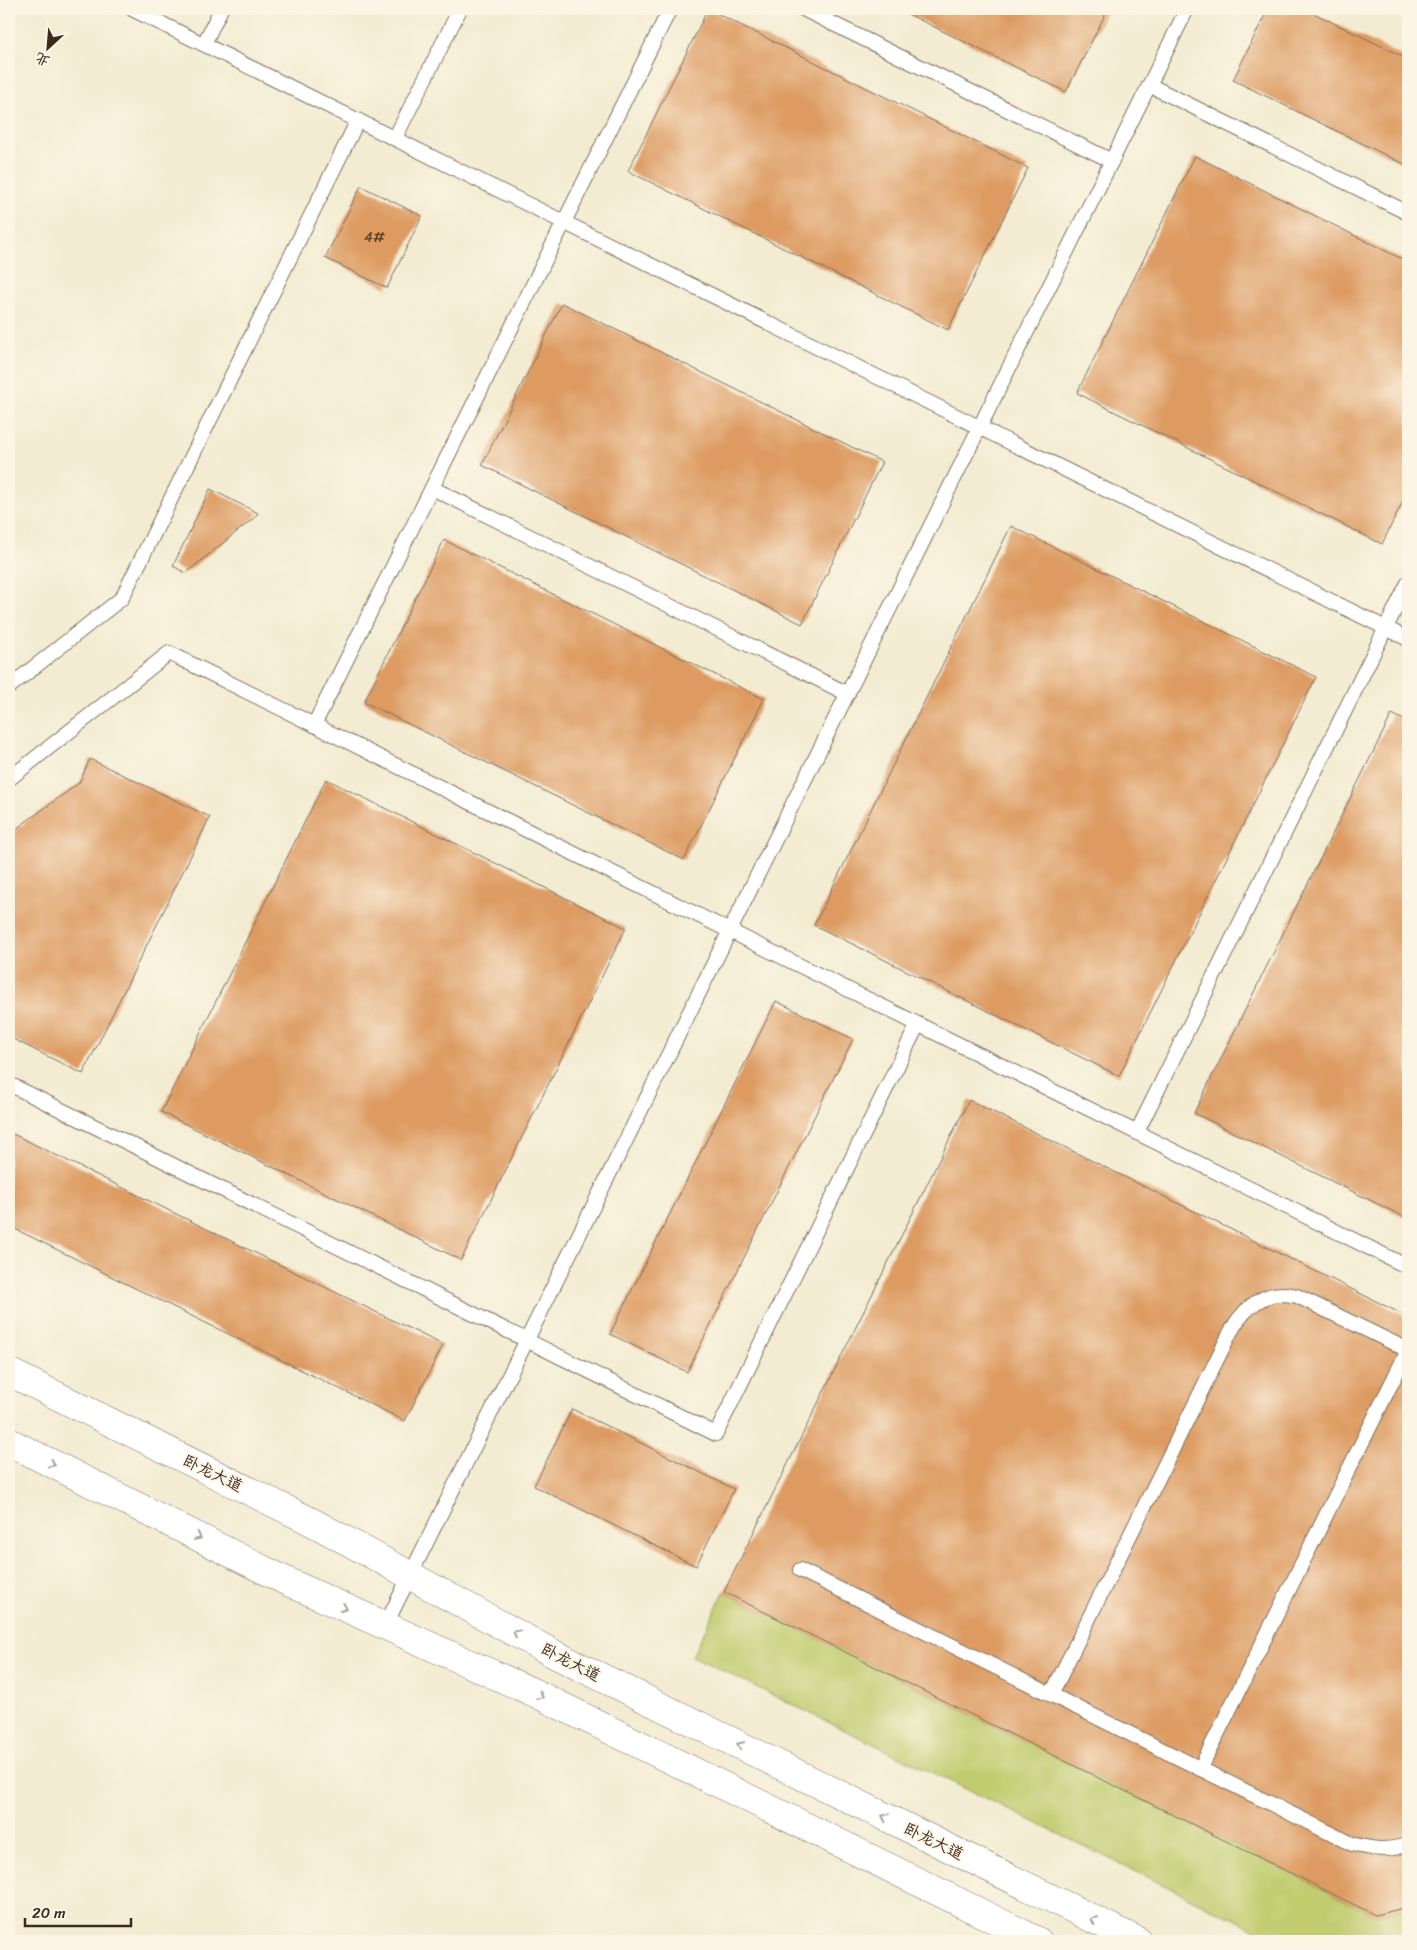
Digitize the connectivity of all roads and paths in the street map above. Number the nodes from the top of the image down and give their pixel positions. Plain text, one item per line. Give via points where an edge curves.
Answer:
1 (132, 9) edge
2 (221, 9) edge
3 (460, 9) edge
4 (670, 9) edge
5 (802, 9) edge
6 (1187, 9) edge
7 (204, 44) junction
8 (1150, 85) junction
9 (358, 120) junction
10 (395, 138) junction
11 (1112, 162) junction
12 (1408, 213) edge
13 (980, 427) junction
14 (432, 488) junction
15 (1408, 583) edge
16 (1386, 628) junction
17 (1408, 639) edge
18 (9, 687) edge
19 (848, 694) junction
20 (314, 725) junction
21 (9, 779) edge
22 (730, 931) junction
23 (918, 1024) junction
24 (9, 1084) edge
25 (1137, 1132) junction
26 (1408, 1267) edge
27 (527, 1340) junction
28 (1408, 1350) edge
29 (9, 1372) edge
30 (9, 1442) edge
31 (800, 1570) dead end
32 (410, 1575) junction
33 (385, 1626) junction
34 (1051, 1694) junction
35 (1200, 1768) junction
36 (1408, 1844) edge
37 (1038, 1941) edge
38 (1138, 1941) edge

1 - 7 lane
2 - 7 lane
3 - 10 lane
4 - 14 lane
5 - 11 lane
6 - 8 lane
7 - 9 lane
8 - 11 lane
8 - 12 lane
9 - 10 lane
9 - 18 lane via 122,598
10 - 13 lane
11 - 13 lane
13 - 16 lane
13 - 19 lane
14 - 19 lane
14 - 20 lane
15 - 16 lane
16 - 17 lane
16 - 25 lane
19 - 22 lane
20 - 21 lane via 169,653
20 - 22 lane
22 - 23 lane
22 - 27 lane
23 - 25 lane
23 - 27 lane via 716,1434
24 - 27 lane
25 - 26 lane
27 - 32 lane
28 - 34 lane via 1298,1296 1266,1297 1250,1307 1230,1333
28 - 35 lane
29 - 32 main road, 卧龙大道 via 314,1523
30 -> 33 main road via 286,1581
31 - 34 lane
32 - 33 lane
38 -> 32 main road, 卧龙大道 via 556,1655
33 -> 37 main road via 537,1694
34 - 35 lane
35 - 36 lane via 1352,1844 1376,1850

